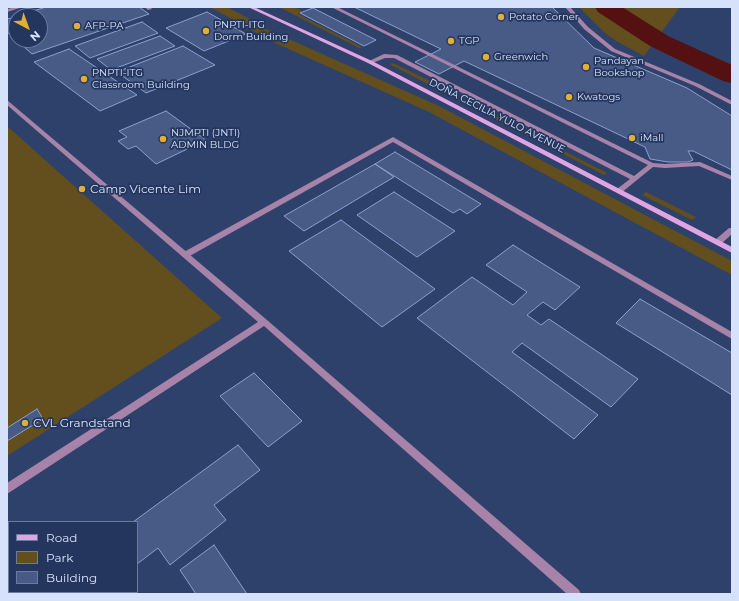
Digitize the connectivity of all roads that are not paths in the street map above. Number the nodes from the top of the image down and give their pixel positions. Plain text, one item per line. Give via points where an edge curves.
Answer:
1 (21, 7) edge
2 (250, 7) edge
3 (333, 7) edge
4 (567, 7) edge
5 (7, 11) edge
6 (370, 62) junction
7 (7, 102) edge
8 (732, 103) edge
9 (652, 165) junction
10 (635, 178) junction
11 (732, 178) edge
12 (619, 191) junction
13 (732, 230) edge
14 (718, 242) junction
15 (732, 250) edge
16 (185, 255) junction
17 (264, 322) junction
18 (732, 336) edge
19 (7, 489) edge
20 (575, 594) edge

1 - 5 street
2 - 6 main road, DOÑA CECILIA YULO AVENUE
3 - 9 street
4 - 8 street via 586,28 614,50 697,85
6 - 10 street via 384,56 395,56
6 - 12 main road, DOÑA CECILIA YULO AVENUE
7 - 16 street
9 - 10 street
9 - 11 street via 700,164
10 - 12 street
12 - 14 main road, DOÑA CECILIA YULO AVENUE
13 - 14 street
14 - 15 main road, DOÑA CECILIA YULO AVENUE
16 - 17 street
16 - 18 street via 393,139
17 - 19 street
17 - 20 street

